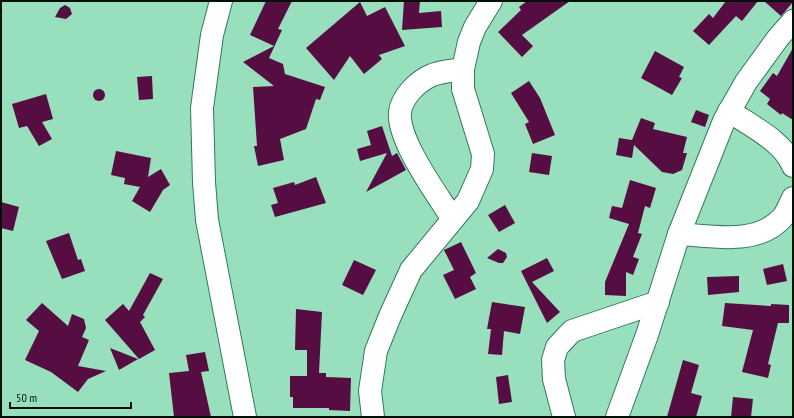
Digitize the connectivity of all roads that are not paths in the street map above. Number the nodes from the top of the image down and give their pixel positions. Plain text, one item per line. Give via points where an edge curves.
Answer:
1 (221, 1) edge
2 (491, 1) edge
3 (793, 21) edge
4 (463, 69) junction
5 (729, 111) junction
6 (793, 166) edge
7 (793, 198) edge
8 (452, 218) junction
9 (679, 234) junction
10 (658, 302) junction
11 (244, 417) edge
12 (372, 417) edge
13 (564, 417) edge
14 (617, 417) edge

1 - 11 street via 212,35 202,108 204,182 210,234
2 - 4 street via 475,27
3 - 5 street via 746,82
4 - 8 street via 463,88 483,154 482,169 468,201
4 - 8 street via 431,75 414,86 400,112 403,131 413,155
5 - 6 street via 769,138 789,156
5 - 9 street
7 - 9 street via 783,217 766,230 747,237
8 - 12 street via 411,270 390,316 376,351 370,391
9 - 10 street
10 - 13 street via 572,331 557,347 553,360 554,380
10 - 14 street

